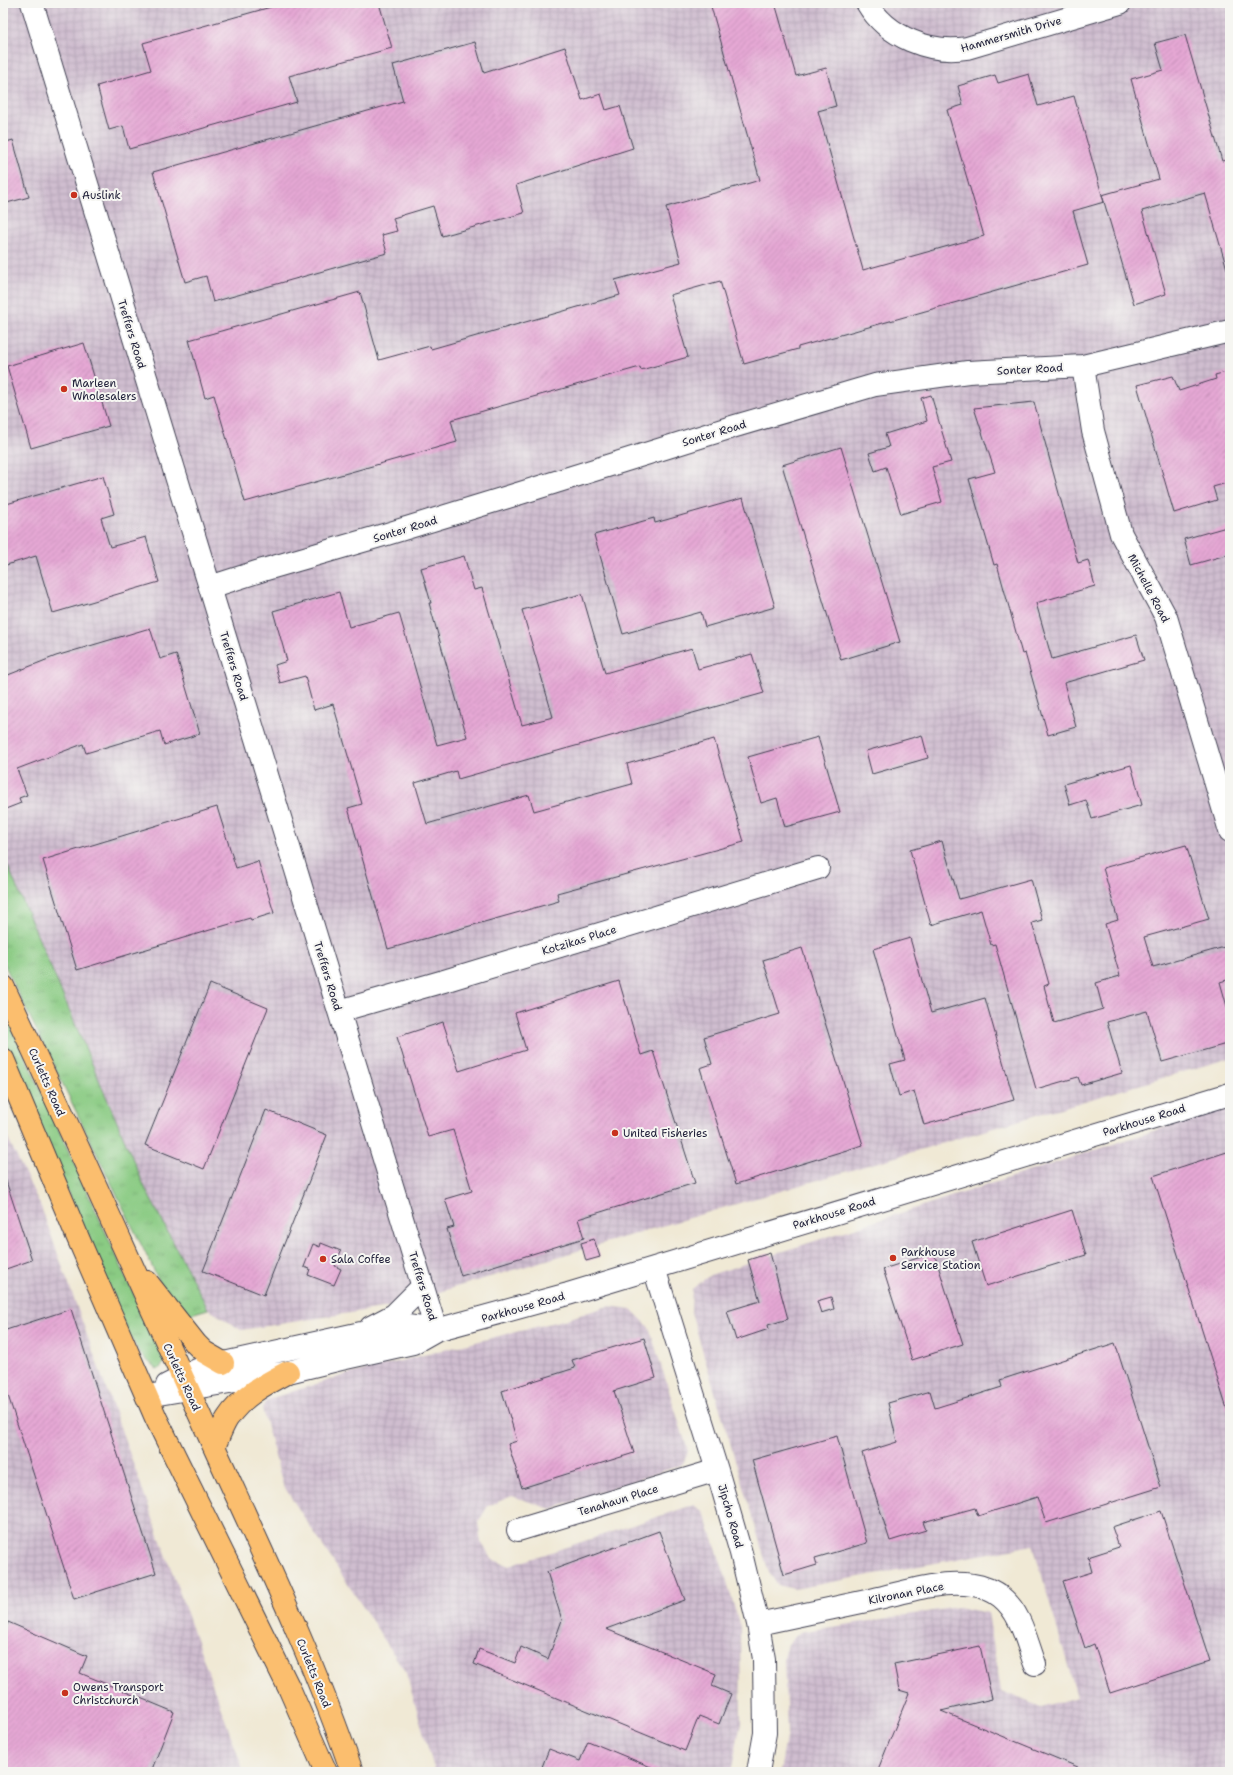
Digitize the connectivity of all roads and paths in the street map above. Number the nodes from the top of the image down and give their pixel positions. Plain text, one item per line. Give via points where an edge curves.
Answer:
1 (32, 3) edge
2 (868, 3) edge
3 (1120, 3) edge
4 (1230, 331) edge
5 (1083, 366) junction
6 (210, 587) junction
7 (1230, 831) edge
8 (818, 868) dead end
9 (3, 986) edge
10 (339, 1011) junction
11 (3, 1059) edge
12 (1230, 1094) edge
13 (126, 1256) junction
14 (654, 1268) junction
15 (423, 1286) junction
16 (436, 1330) junction
17 (361, 1333) junction
18 (223, 1363) junction
19 (288, 1372) junction
20 (185, 1383) junction
21 (146, 1396) junction
22 (214, 1447) junction
23 (718, 1470) junction
24 (518, 1530) dead end
25 (758, 1624) junction
26 (1035, 1664) dead end
27 (326, 1772) edge
28 (352, 1772) edge
29 (758, 1772) edge

1 - 6 street, Treffers Road
2 - 3 street, Hammersmith Drive via 880,20 901,35 940,50 954,50
4 - 5 street, Sonter Road
5 - 6 street, Sonter Road via 968,372 875,385
5 - 7 street, Michelle Road via 1093,431 1121,534 1166,617
6 - 10 street, Treffers Road
8 - 10 street, Kotzikas Place
9 - 13 highway, Curletts Road
10 - 15 street, Treffers Road
11 - 21 highway
12 - 14 street, Parkhouse Road
13 - 18 highway via 196,1344
13 - 20 highway, Curletts Road
14 - 16 street, Parkhouse Road via 539,1303
14 - 23 street, Jipcho Road
15 - 16 street, Treffers Road
15 - 17 street via 394,1315
16 - 17 street, Parkhouse Road via 407,1326
16 - 19 street, Parkhouse Road via 413,1344
17 - 18 street, Parkhouse Road
18 - 20 street, Parkhouse Road via 197,1370
19 - 20 street, Parkhouse Road
19 - 22 highway via 261,1386 240,1402 227,1419
20 - 21 street, Parkhouse Road
20 - 22 highway, Curletts Road
21 - 27 highway via 290,1690
22 - 28 highway, Curletts Road via 261,1546 298,1633 342,1740
23 - 24 street, Tenahaun Place
23 - 25 street, Jipcho Road
25 - 26 street, Kilronan Place via 926,1587 974,1585 1000,1596 1011,1607
25 - 29 street, Jipcho Road via 764,1660 765,1733

